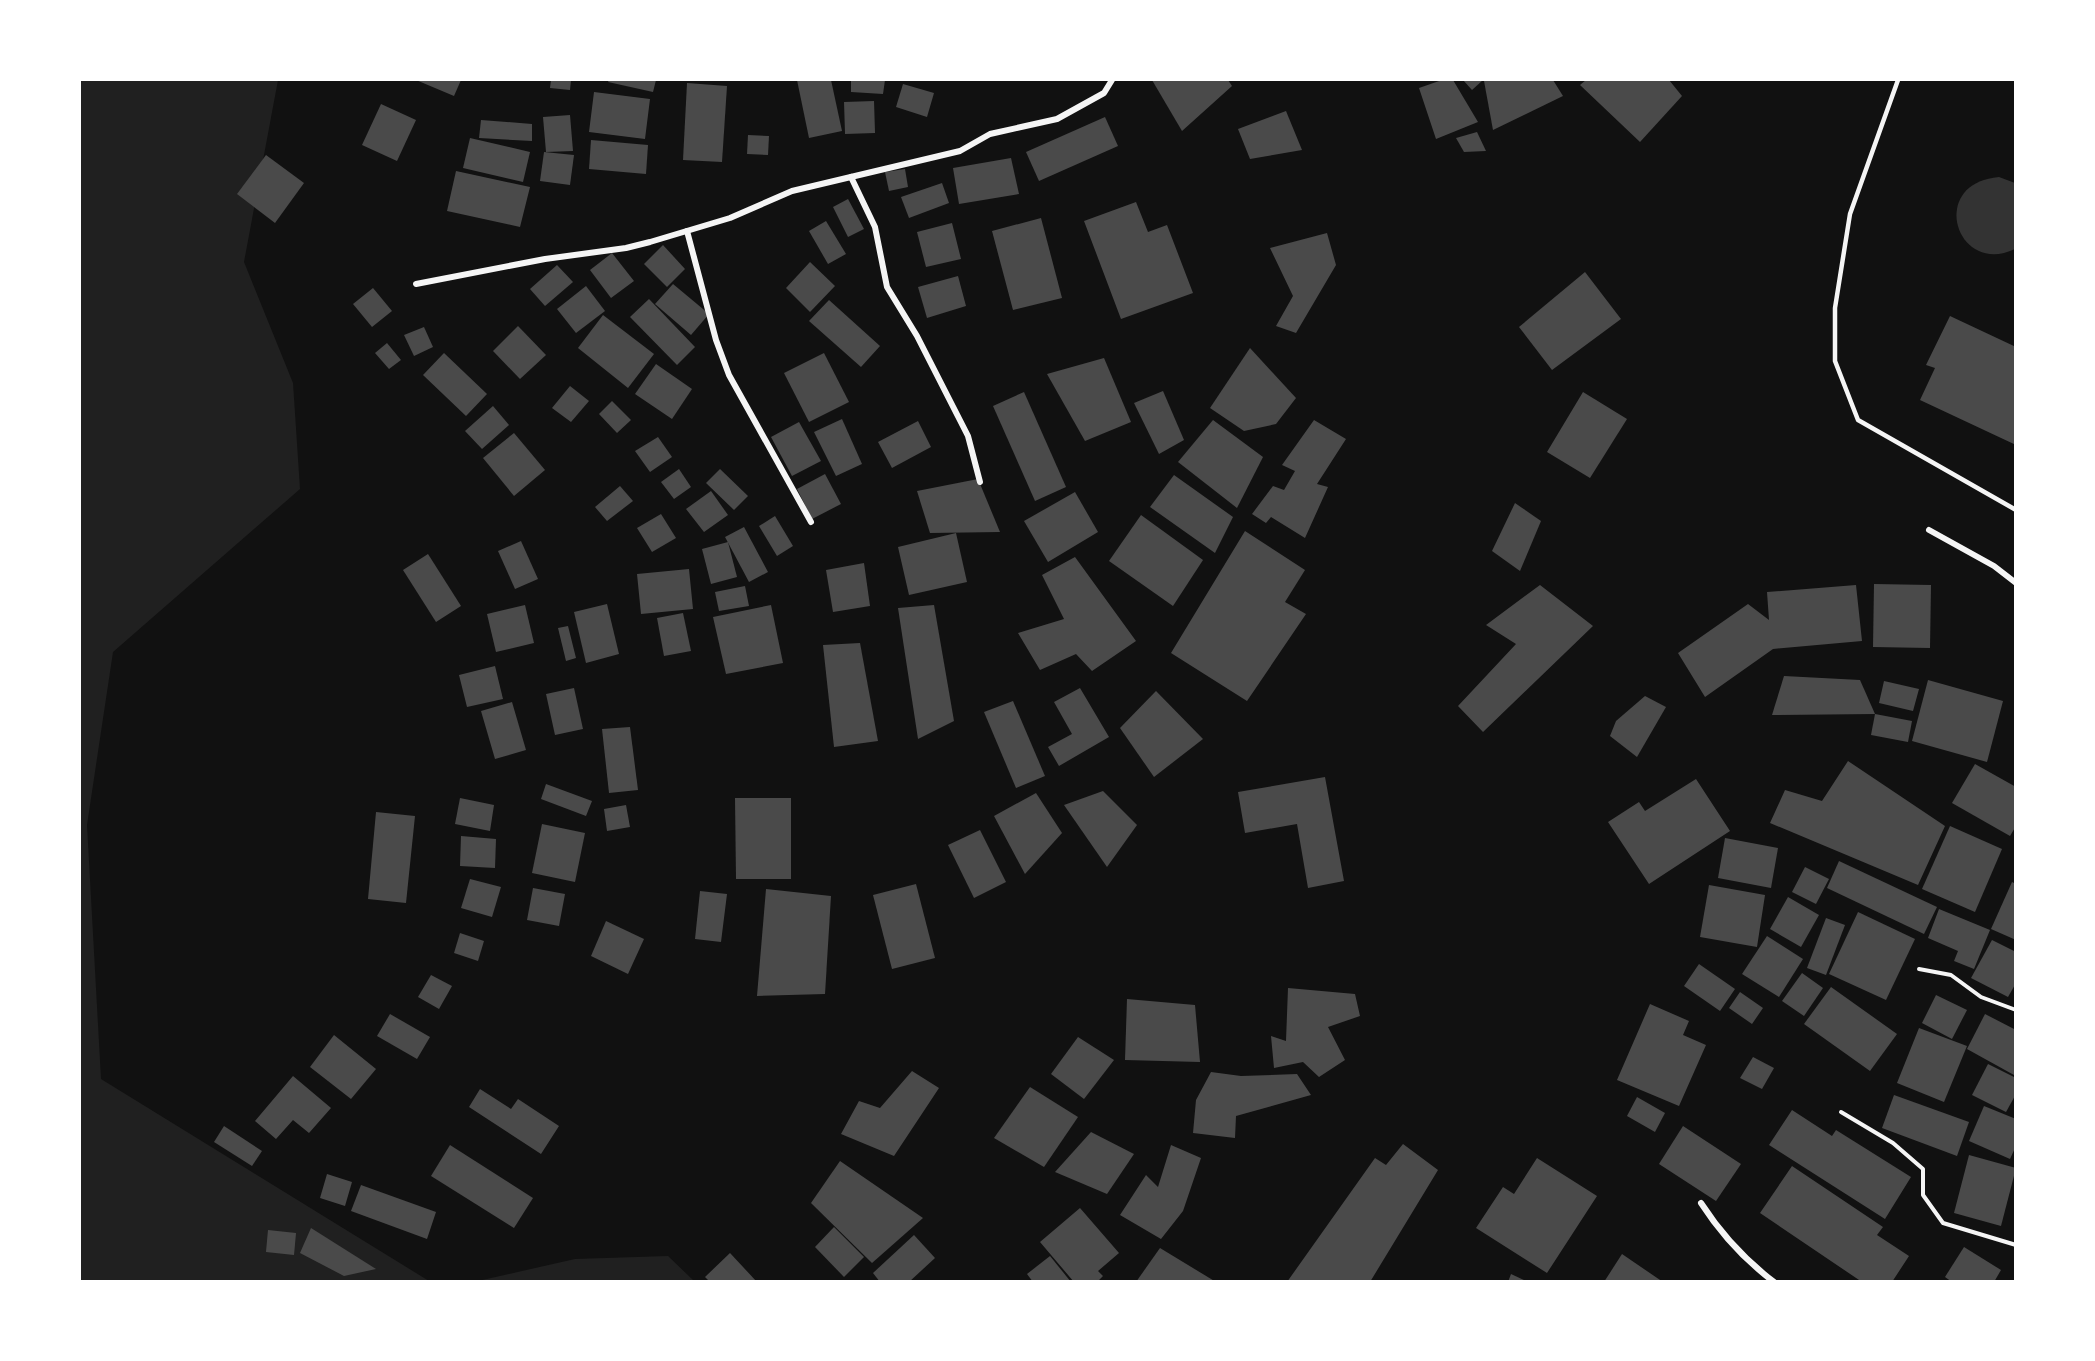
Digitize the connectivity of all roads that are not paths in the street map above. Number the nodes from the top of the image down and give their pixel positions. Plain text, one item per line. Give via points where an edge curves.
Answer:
1 (1112, 80) edge
2 (1898, 80) edge
3 (851, 177) junction
4 (687, 231) junction
5 (416, 284) dead end
6 (980, 482) dead end
7 (2016, 510) edge
8 (811, 522) dead end
9 (1929, 530) dead end
10 (2016, 583) edge
11 (1701, 1203) dead end
12 (1774, 1281) edge

1 - 3 street via 1104,93 1057,119 990,134 960,151
2 - 7 lane via 1850,214 1835,308 1835,361 1858,420
3 - 4 street via 792,191 730,218
3 - 6 street via 875,227 887,287 968,436
4 - 5 street via 626,248
4 - 8 street via 729,375
9 - 10 street via 1994,566
11 - 12 street via 1720,1232

